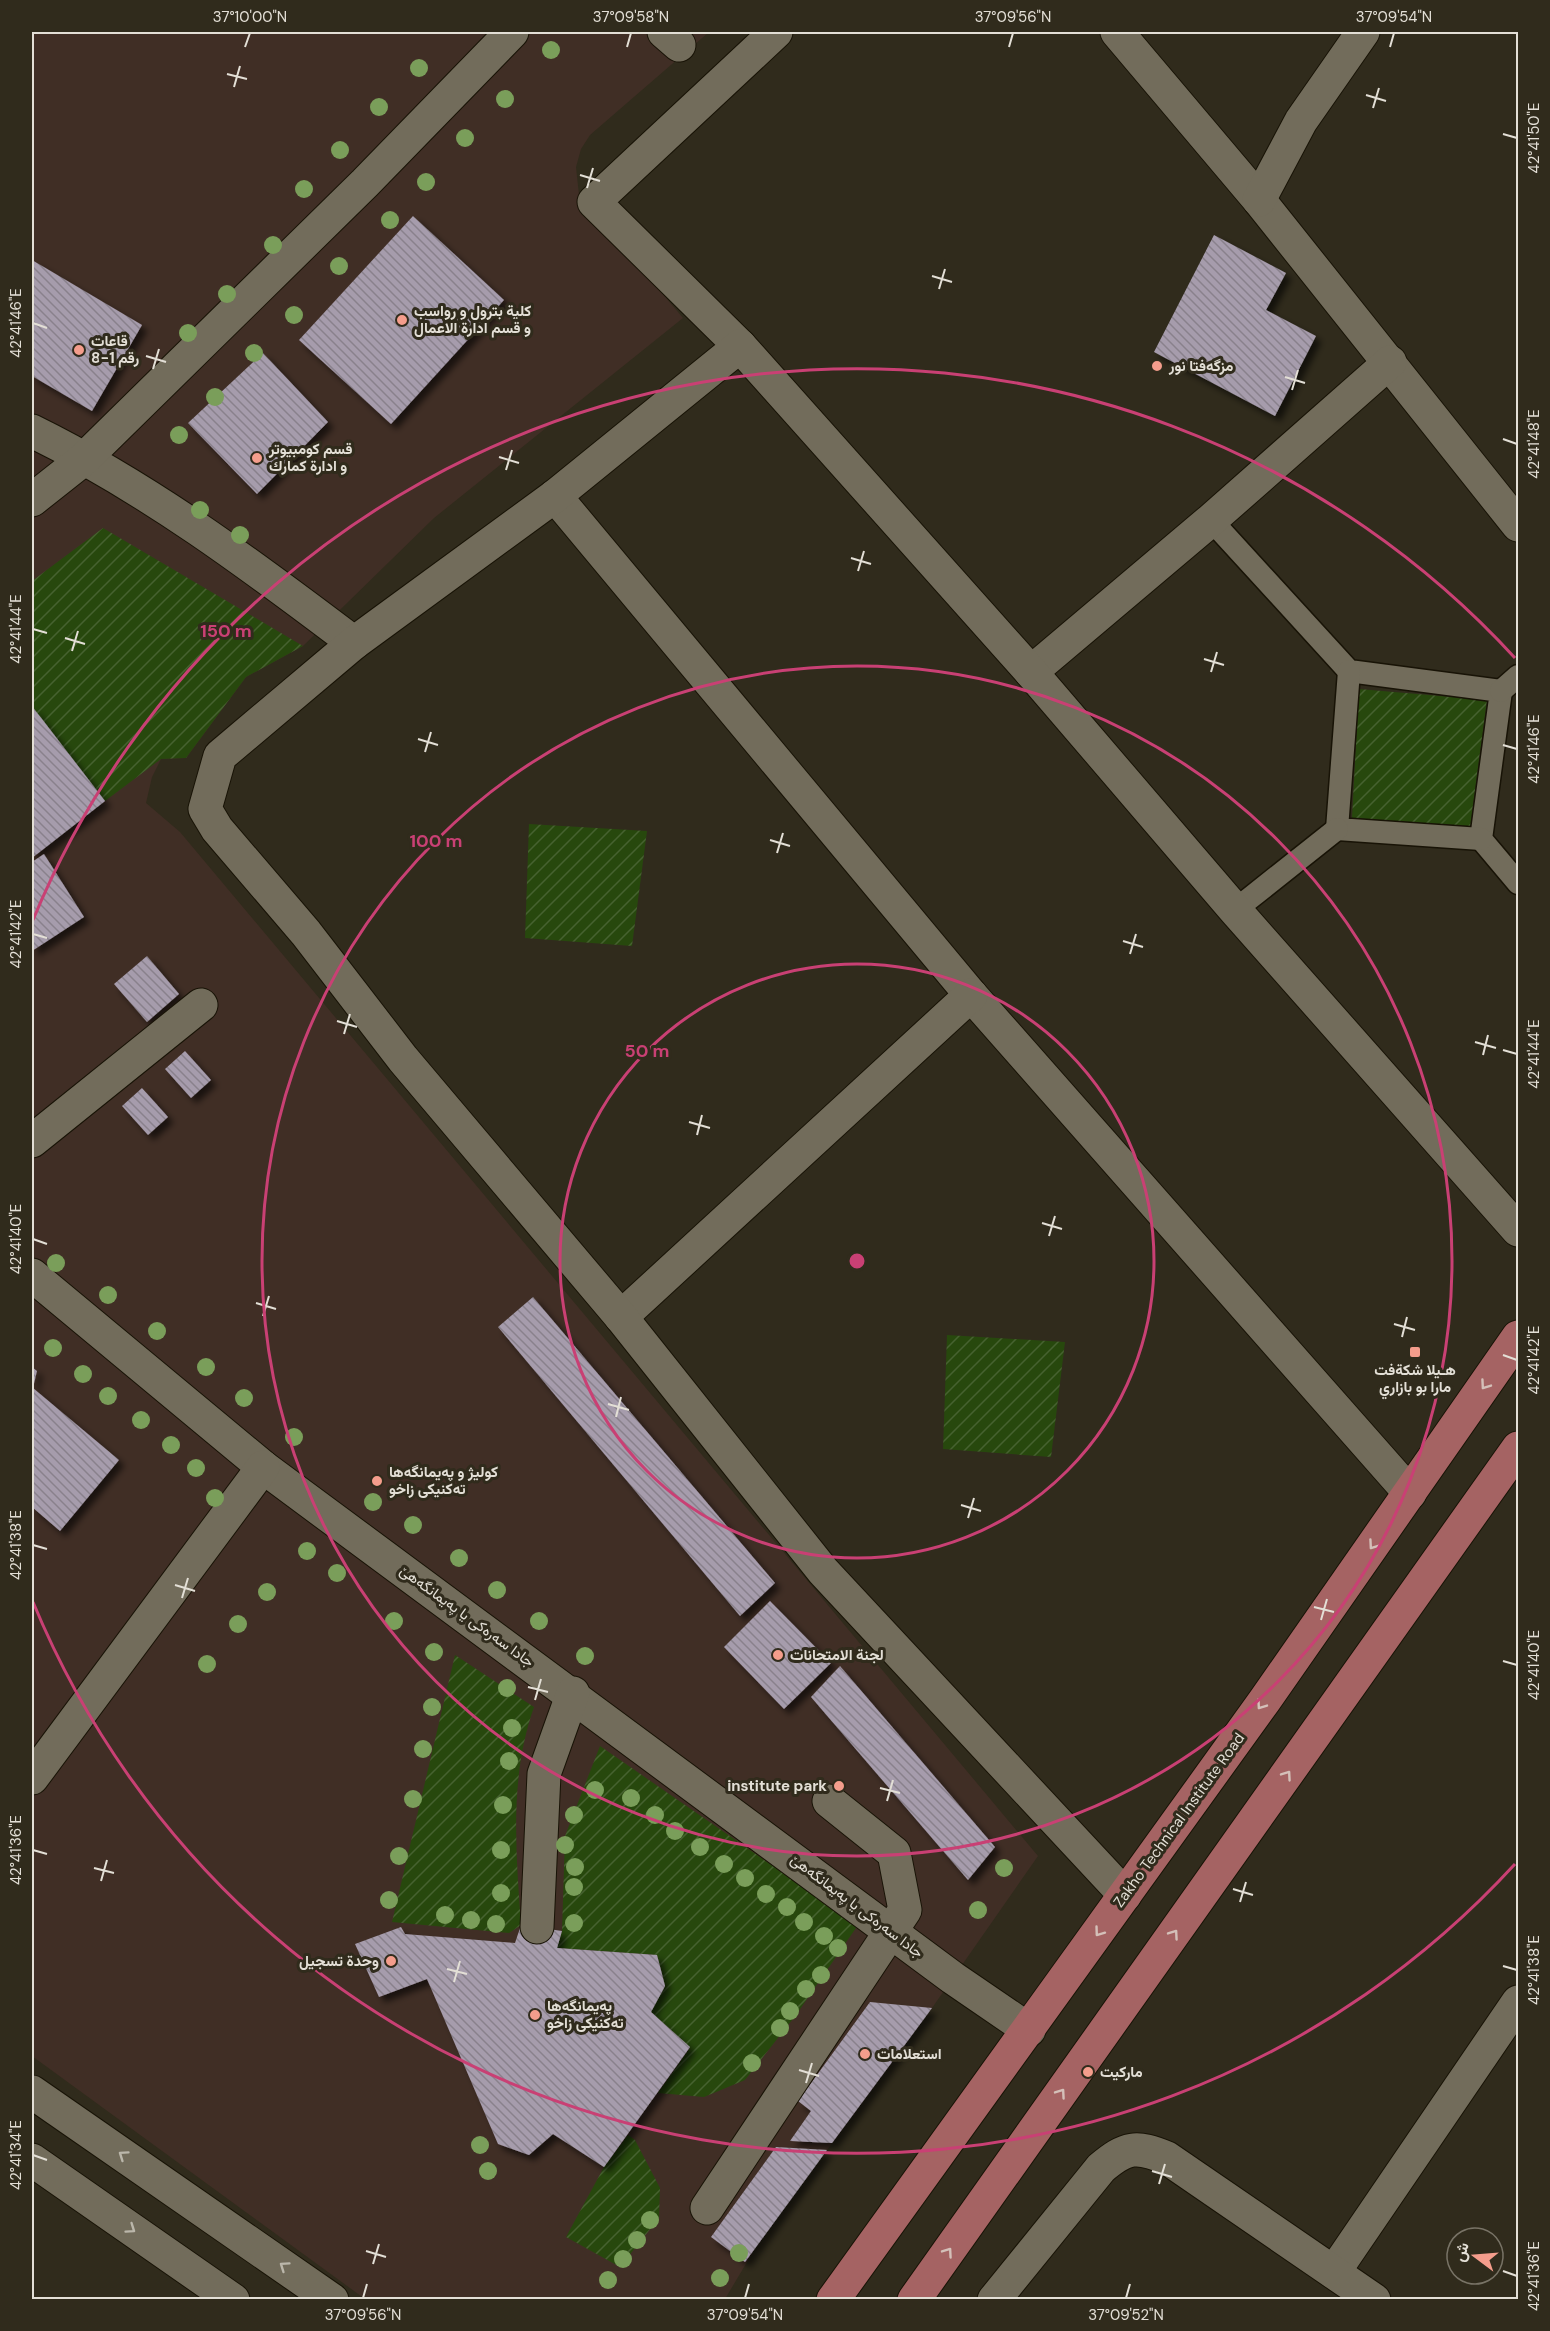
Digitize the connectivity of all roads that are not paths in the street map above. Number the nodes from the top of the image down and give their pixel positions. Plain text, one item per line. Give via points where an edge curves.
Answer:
1 (512, 32) edge
2 (776, 32) edge
3 (1117, 32) edge
4 (1362, 32) edge
5 (1259, 200) junction
6 (740, 346) junction
7 (1390, 362) junction
8 (32, 431) edge
9 (85, 458) junction
10 (555, 496) junction
11 (32, 500) edge
12 (1211, 520) junction
13 (1518, 525) edge
14 (354, 642) junction
15 (1349, 671) junction
16 (1031, 672) junction
17 (1518, 676) edge
18 (1502, 691) junction
19 (1337, 829) junction
20 (1481, 839) junction
21 (1518, 883) edge
22 (1235, 910) junction
23 (971, 995) junction
24 (201, 1005) dead end
25 (32, 1141) edge
26 (1518, 1230) edge
27 (32, 1275) edge
28 (621, 1317) junction
29 (1518, 1337) edge
30 (1518, 1448) edge
31 (263, 1467) junction
32 (1410, 1493) junction
33 (573, 1693) junction
34 (32, 1778) edge
35 (830, 1801) dead end
36 (1125, 1895) junction
37 (537, 1927) dead end
38 (892, 1931) junction
39 (1518, 2002) edge
40 (1029, 2030) junction
41 (32, 2092) edge
42 (32, 2160) edge
43 (706, 2208) dead end
44 (1334, 2272) junction
45 (233, 2300) edge
46 (332, 2300) edge
47 (833, 2300) edge
48 (914, 2300) edge
49 (994, 2300) edge
50 (1374, 2300) edge

1 - 9 street via 365,183
2 - 6 street via 594,202
3 - 5 street
4 - 5 street via 1301,122
5 - 7 street
6 - 10 street
6 - 16 street
7 - 12 street
7 - 13 street
8 - 9 street
9 - 11 street
9 - 14 street via 227,547
10 - 14 street
10 - 23 street
12 - 15 lane
12 - 16 street
14 - 28 street via 220,756 206,809 403,1059
15 - 18 lane
15 - 19 lane
16 - 22 street
17 - 18 lane
18 - 20 lane
19 - 20 lane
19 - 22 lane
20 - 21 lane
22 - 26 street
23 - 28 street
23 - 32 street
24 - 25 street
27 - 31 street, جادا سه‌ره‌كى يا په‌يمانگه‌هێ
28 - 36 street via 824,1571
29 -> 32 main road, Zakho Technical Institute Road
48 -> 30 main road
31 - 33 street, جادا سه‌ره‌كى يا په‌يمانگه‌هێ
31 - 34 street
32 -> 36 main road, Zakho Technical Institute Road
33 - 37 street via 544,1774
33 - 38 street, جادا سه‌ره‌كى يا په‌يمانگه‌هێ
35 - 38 street via 894,1853 905,1910
36 -> 40 main road, Zakho Technical Institute Road
38 - 40 street, جادا سه‌ره‌كى يا په‌يمانگه‌هێ
38 - 43 street
39 - 44 street
40 - 47 main road, Zakho Technical Institute Road
46 -> 41 street
42 -> 45 street
44 - 49 street via 1167,2158 1146,2150 1122,2151 1101,2168
44 - 50 street

